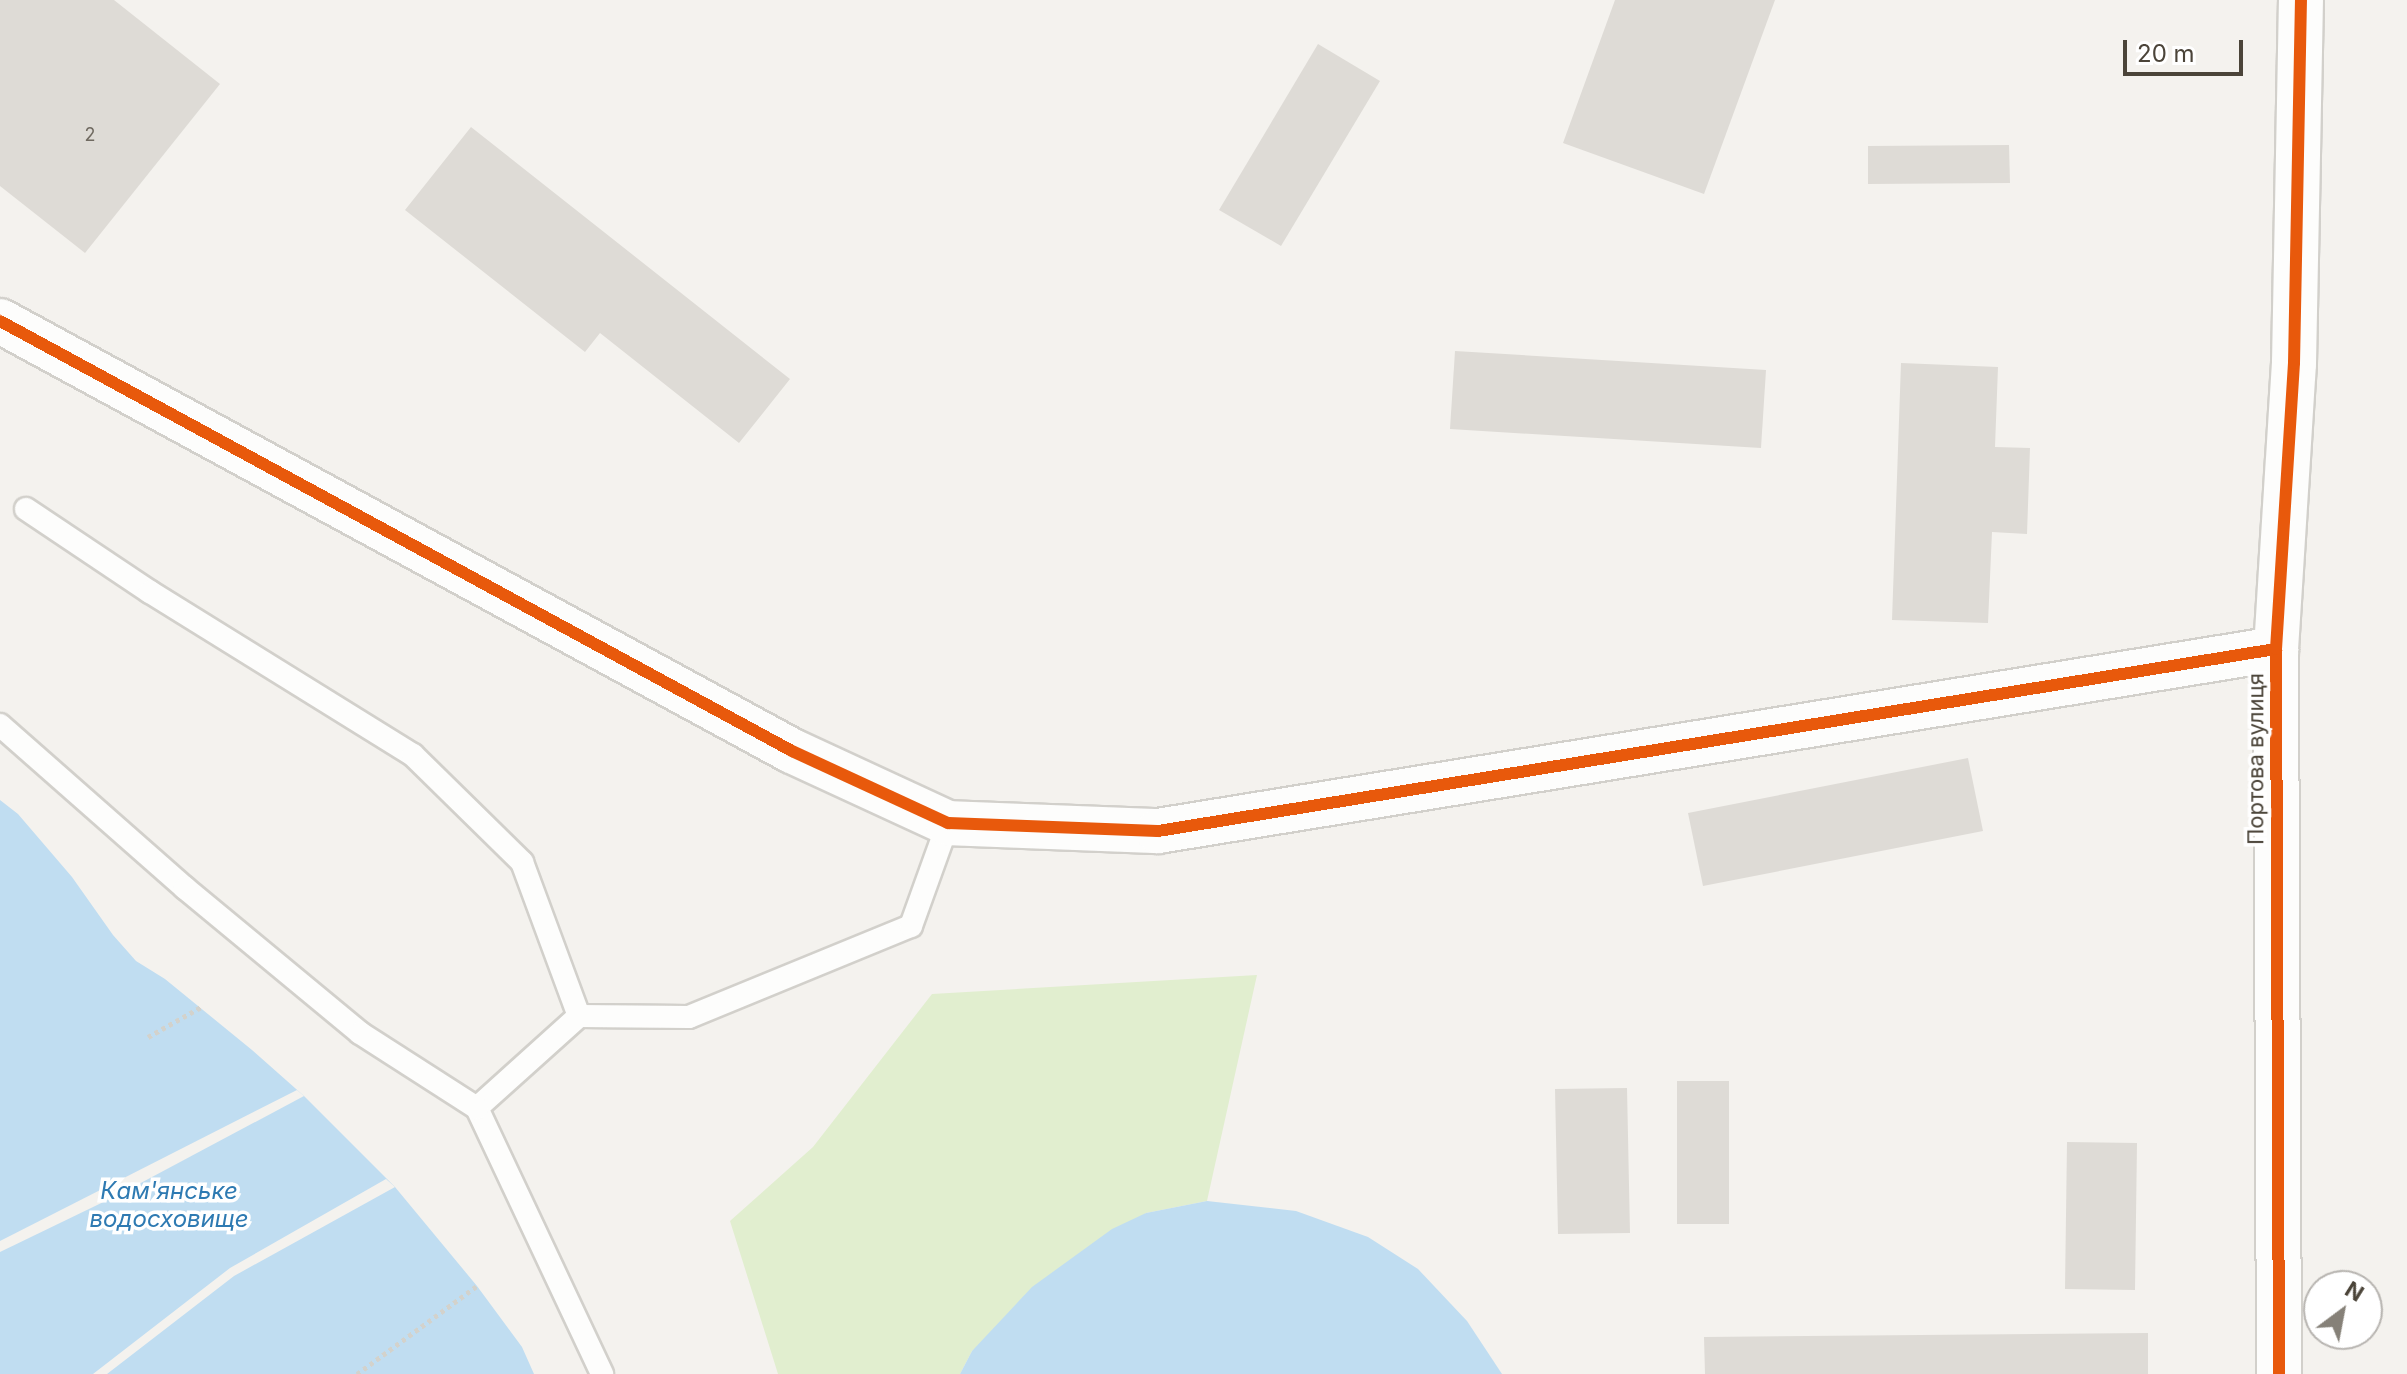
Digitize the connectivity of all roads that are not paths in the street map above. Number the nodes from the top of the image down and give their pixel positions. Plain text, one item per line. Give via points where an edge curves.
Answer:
1 (2301, 0) edge
2 (0, 321) edge
3 (26, 509) dead end
4 (2276, 649) junction
5 (0, 725) edge
6 (948, 823) junction
7 (579, 1016) junction
8 (477, 1108) junction
9 (602, 1374) edge
10 (2279, 1374) edge

1 - 4 street, Портова вулиця via 2294,363
2 - 6 street via 792,751
3 - 7 lane via 413,755 522,862
4 - 6 street via 1158,831
4 - 10 street, Портова вулиця
5 - 8 lane via 360,1033
6 - 7 lane via 911,926 689,1017
7 - 8 lane
8 - 9 lane

